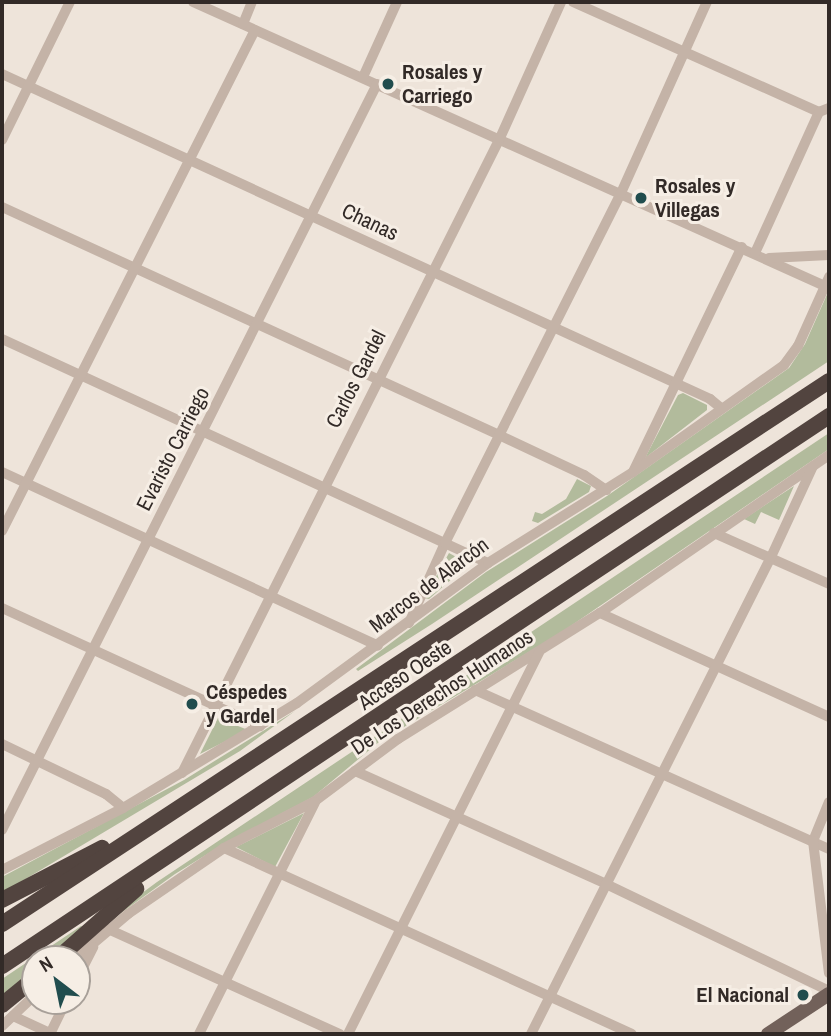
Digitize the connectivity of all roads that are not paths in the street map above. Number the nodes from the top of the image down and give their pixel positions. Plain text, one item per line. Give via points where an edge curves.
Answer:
1 (70, 2) edge
2 (193, 2) edge
3 (252, 2) edge
4 (397, 2) edge
5 (561, 2) edge
6 (573, 2) edge
7 (707, 2) edge
8 (243, 24) junction
9 (255, 30) junction
10 (686, 50) junction
11 (2, 74) edge
12 (363, 77) junction
13 (377, 84) junction
14 (29, 88) junction
15 (824, 110) edge
16 (500, 138) junction
17 (2, 140) edge
18 (189, 161) junction
19 (621, 193) junction
20 (2, 207) edge
21 (312, 216) junction
22 (742, 247) junction
23 (755, 253) junction
24 (829, 255) edge
25 (767, 258) junction
26 (134, 268) junction
27 (432, 272) junction
28 (827, 281) edge
29 (257, 324) junction
30 (553, 327) junction
31 (2, 339) edge
32 (82, 375) junction
33 (378, 379) junction
34 (829, 382) edge
35 (676, 384) junction
36 (720, 408) junction
37 (829, 416) edge
38 (203, 430) junction
39 (499, 435) junction
40 (829, 455) edge
41 (814, 464) junction
42 (2, 472) edge
43 (633, 472) junction
44 (26, 483) junction
45 (323, 486) junction
46 (606, 490) junction
47 (2, 531) edge
48 (713, 533) junction
49 (149, 539) junction
50 (445, 543) junction
51 (771, 557) junction
52 (488, 563) junction
53 (829, 584) edge
54 (271, 595) junction
55 (2, 608) edge
56 (600, 613) junction
57 (409, 623) junction
58 (378, 646) junction
59 (92, 649) junction
60 (539, 652) junction
61 (716, 666) junction
62 (475, 690) junction
63 (214, 705) junction
64 (512, 705) junction
65 (829, 717) edge
66 (260, 726) junction
67 (2, 744) edge
68 (37, 761) junction
69 (355, 771) junction
70 (182, 773) junction
71 (662, 773) junction
72 (315, 801) junction
73 (829, 802) edge
74 (123, 808) junction
75 (456, 816) junction
76 (155, 823) junction
77 (2, 830) edge
78 (813, 841) junction
79 (224, 848) junction
80 (829, 849) edge
81 (177, 852) junction
82 (2, 870) edge
83 (279, 874) junction
84 (606, 884) junction
85 (2, 900) edge
86 (2, 925) edge
87 (401, 928) junction
88 (108, 929) junction
89 (96, 940) junction
90 (73, 945) edge
91 (90, 945) edge
92 (91, 950) edge
93 (2, 966) edge
94 (829, 973) edge
95 (225, 981) junction
96 (829, 993) edge
97 (21, 994) edge
98 (549, 996) junction
99 (7, 1011) edge
100 (60, 1015) edge
101 (2, 1026) edge
102 (51, 1034) edge
103 (199, 1034) edge
104 (340, 1034) edge
105 (348, 1034) edge
106 (531, 1034) edge
107 (632, 1034) edge
108 (768, 1034) edge

1 - 14 street
2 - 8 street
3 - 8 street
4 - 12 street
5 - 16 street, Carlos Gardel
6 - 10 street
7 - 10 street
8 - 9 street
9 - 12 street
9 - 18 street
10 - 15 street
10 - 19 street
11 - 14 street, Chanas
12 - 13 street
13 - 16 street
13 - 21 street, Evaristo Carriego
14 - 17 street
14 - 18 street, Chanas
15 - 23 street
16 - 19 street
16 - 27 street, Carlos Gardel
18 - 21 street, Chanas
18 - 26 street
19 - 22 street
19 - 30 street
20 - 26 street
21 - 27 street, Chanas
21 - 29 street, Evaristo Carriego
22 - 23 street
22 - 35 street
23 - 25 street
24 - 25 street
25 - 28 street
26 - 29 street
26 - 32 street
27 - 30 street, Chanas
27 - 33 street, Carlos Gardel
28 - 36 street, Marcos de Alarcón via 789,361
29 - 33 street
29 - 38 street, Evaristo Carriego
30 - 35 street, Chanas
30 - 39 street
31 - 32 street
32 - 38 street
32 - 44 street
33 - 39 street
33 - 45 street, Carlos Gardel
34 - 76 highway, Acceso Oeste
35 - 36 street, Chanas
35 - 43 street
36 - 43 street, Marcos de Alarcón
37 - 81 highway, Acceso Oeste
38 - 45 street
38 - 49 street, Evaristo Carriego
39 - 46 street
39 - 50 street
40 - 41 street, De Los Derechos Humanos
41 - 48 street, De Los Derechos Humanos
41 - 51 street
42 - 44 street
43 - 46 street, Marcos de Alarcón
44 - 47 street
44 - 49 street
45 - 50 street
45 - 54 street, Carlos Gardel
46 - 52 street, Marcos de Alarcón
48 - 51 street
48 - 56 street, De Los Derechos Humanos
49 - 54 street
49 - 59 street, Evaristo Carriego
50 - 52 street
50 - 57 street
51 - 53 street
51 - 61 street
52 - 57 street, Marcos de Alarcón
54 - 58 street
54 - 63 street, Carlos Gardel
55 - 59 street
56 - 60 street, De Los Derechos Humanos
56 - 61 street
57 - 58 street, Marcos de Alarcón
58 - 66 street, Marcos de Alarcón
59 - 63 street
59 - 68 street, Evaristo Carriego
60 - 62 street, De Los Derechos Humanos
60 - 64 street
61 - 65 street
61 - 71 street
62 - 64 street
62 - 69 street, De Los Derechos Humanos
63 - 66 street
63 - 70 street, Carlos Gardel
64 - 71 street
64 - 75 street
66 - 70 street, Marcos de Alarcón
67 - 68 street
68 - 74 street via 106,794
68 - 77 street, Evaristo Carriego
69 - 72 street, De Los Derechos Humanos
69 - 75 street
70 - 74 street, Marcos de Alarcón
71 - 78 street
71 - 84 street
72 - 79 street, De Los Derechos Humanos
72 - 83 street
73 - 78 street
74 - 82 street, Marcos de Alarcón
75 - 84 street
75 - 87 street
76 - 85 highway
76 - 86 highway, Acceso Oeste
78 - 80 street
78 - 94 street
79 - 83 street
79 - 88 street, De Los Derechos Humanos
81 - 90 highway
81 - 93 highway, Acceso Oeste
83 - 87 street
83 - 95 street
84 - 96 street
84 - 98 street
87 - 98 street
87 - 105 street
88 - 89 street, De Los Derechos Humanos
88 - 95 street
89 - 91 street, De Los Derechos Humanos
89 - 92 street
95 - 103 street
95 - 104 street
96 - 108 main road
97 - 99 highway
98 - 106 street
98 - 107 street
99 - 101 street
99 - 102 street
100 - 102 street

